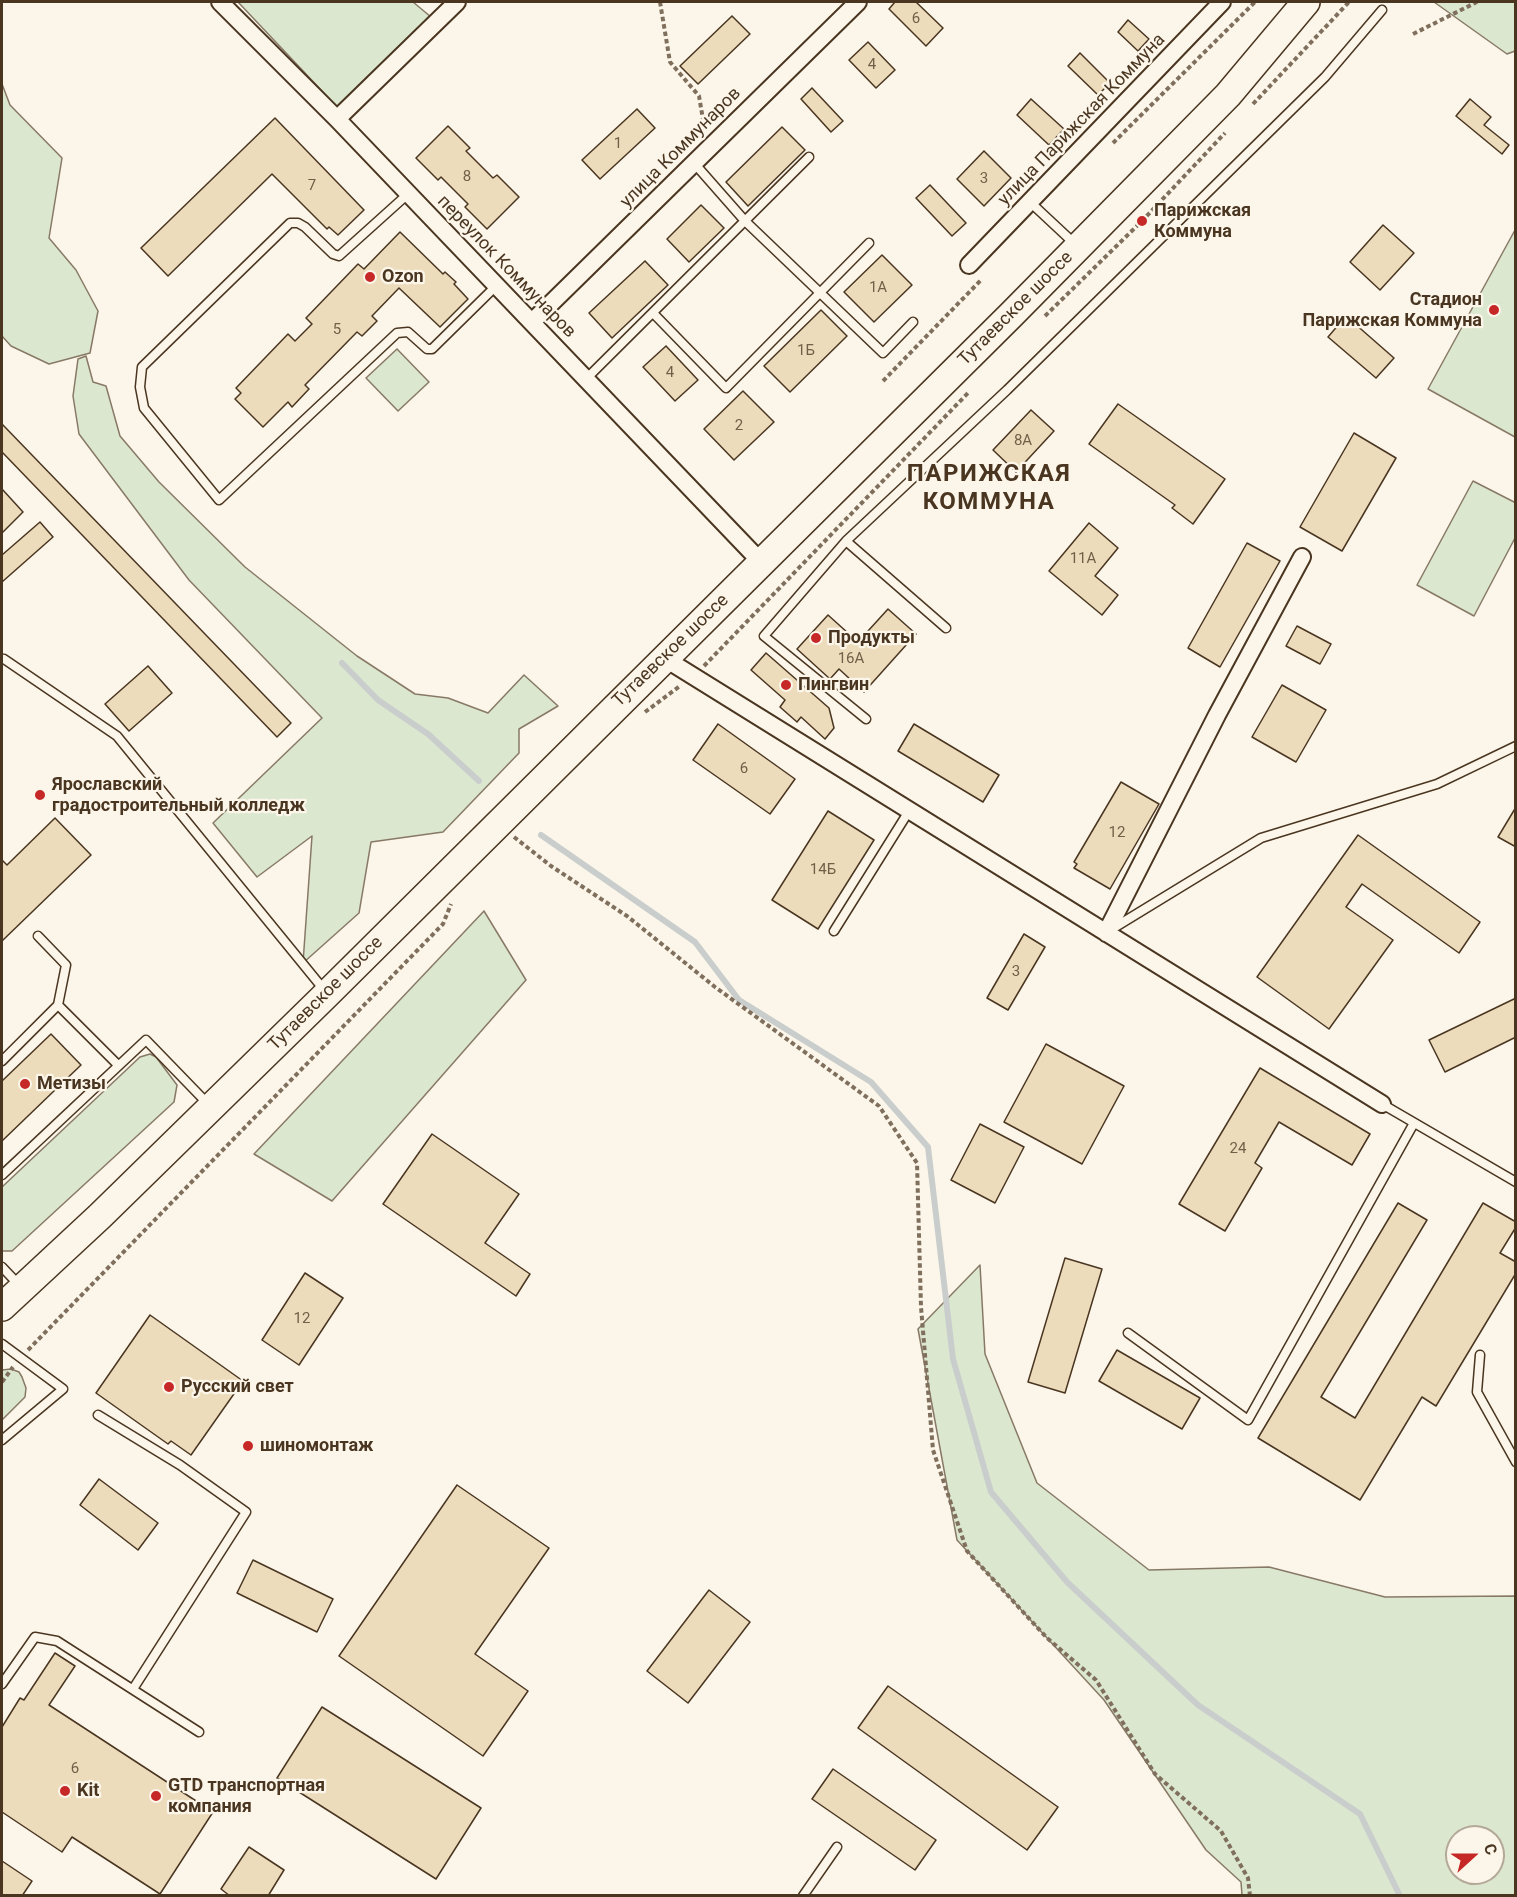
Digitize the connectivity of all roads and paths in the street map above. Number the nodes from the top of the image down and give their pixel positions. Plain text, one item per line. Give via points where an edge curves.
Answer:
1 (220, 2) edge
2 (457, 2) edge
3 (660, 2) edge
4 (858, 2) edge
5 (1222, 2) edge
6 (1255, 2) edge
7 (1306, 2) edge
8 (1477, 2) edge
9 (1382, 10) dead end
10 (1413, 34) dead end
11 (337, 119) junction
12 (708, 149) junction
13 (1106, 150) dead end
14 (809, 158) dead end
15 (694, 163) junction
16 (409, 193) junction
17 (1030, 202) junction
18 (745, 221) junction
19 (1142, 221) dead end
20 (869, 243) dead end
21 (1078, 247) junction
22 (969, 265) dead end
23 (983, 277) dead end
24 (496, 286) junction
25 (819, 292) junction
26 (653, 313) junction
27 (1043, 317) dead end
28 (532, 322) junction
29 (913, 322) dead end
30 (586, 379) junction
31 (884, 381) dead end
32 (968, 392) dead end
33 (846, 541) junction
34 (1302, 557) dead end
35 (761, 562) junction
36 (946, 628) dead end
37 (664, 658) junction
38 (4, 659) dead end
39 (694, 676) junction
40 (639, 717) dead end
41 (866, 719) dead end
42 (1515, 746) edge
43 (909, 811) junction
44 (497, 823) junction
45 (456, 894) dead end
46 (834, 931) dead end
47 (1106, 933) junction
48 (38, 936) dead end
49 (327, 994) junction
50 (58, 1005) junction
51 (2, 1061) edge
52 (118, 1065) junction
53 (1382, 1104) joint
54 (212, 1107) junction
55 (1414, 1123) junction
56 (2, 1175) edge
57 (1515, 1182) edge
58 (2, 1267) edge
59 (23, 1289) junction
60 (2, 1306) edge
61 (2, 1319) edge
62 (1128, 1332) dead end
63 (2, 1344) edge
64 (1480, 1355) dead end
65 (21, 1358) junction
66 (2, 1382) edge
67 (98, 1415) dead end
68 (2, 1440) edge
69 (1515, 1462) edge
70 (2, 1684) edge
71 (133, 1689) junction
72 (199, 1732) dead end
73 (837, 1847) dead end
74 (803, 1896) edge
75 (1250, 1896) edge

1 - 11 street, переулок Коммунаров
2 - 11 street
3 - 12 path via 670,62 699,96
4 - 12 street, улица Коммунаров
5 - 17 street, улица Парижская Коммуна
6 - 13 path
7 - 21 main road, Тутаевское шоссе via 1228,95
8 - 10 path
9 - 33 lane via 1317,85 1007,390
11 - 16 street, переулок Коммунаров
12 - 15 street, улица Коммунаров
14 - 18 lane
15 - 18 lane
15 - 28 street, улица Коммунаров
16 - 24 street, переулок Коммунаров
16 - 24 lane via 344,254 333,254 305,227 290,223 142,367 144,408 219,501 397,333 408,332 432,349
17 - 21 lane
17 - 22 street, улица Парижская Коммуна
18 - 25 lane
18 - 26 lane
19 - 27 path
20 - 25 lane
21 - 35 main road, Тутаевское шоссе
23 - 31 path
24 - 28 street, переулок Коммунаров
25 - 26 lane via 726,388
25 - 29 lane via 883,353
26 - 30 lane
28 - 30 street, переулок Коммунаров
30 - 35 street, переулок Коммунаров
32 - 39 path
33 - 36 lane
33 - 41 lane via 764,636
34 - 47 street
35 - 37 main road, Тутаевское шоссе
37 - 39 street
37 - 44 main road, Тутаевское шоссе
38 - 49 lane via 117,736
39 - 40 path
39 - 43 street
42 - 47 lane via 1437,784 1262,838
43 - 46 lane
43 - 47 street
44 - 49 main road, Тутаевское шоссе
44 - 75 path via 879,1106 917,1163 921,1307 933,1450 967,1551 1047,1638 1096,1680 1155,1774 1221,1831 1248,1878
45 - 65 path via 442,924
47 - 53 street
48 - 50 lane via 66,965
49 - 54 main road, Тутаевское шоссе
50 - 51 lane
50 - 52 lane
52 - 54 lane via 146,1040
52 - 56 lane
53 - 55 lane
54 - 59 main road, Тутаевское шоссе
55 - 57 lane
55 - 62 lane via 1248,1420
58 - 59 lane
59 - 60 main road, Тутаевское шоссе
59 - 61 main road, Тутаевское шоссе
63 - 65 lane
64 - 69 lane via 1477,1392
65 - 66 path
65 - 68 lane via 63,1389
67 - 71 lane via 180,1465 246,1512
70 - 71 lane via 35,1637 57,1641
71 - 72 lane
73 - 74 lane

